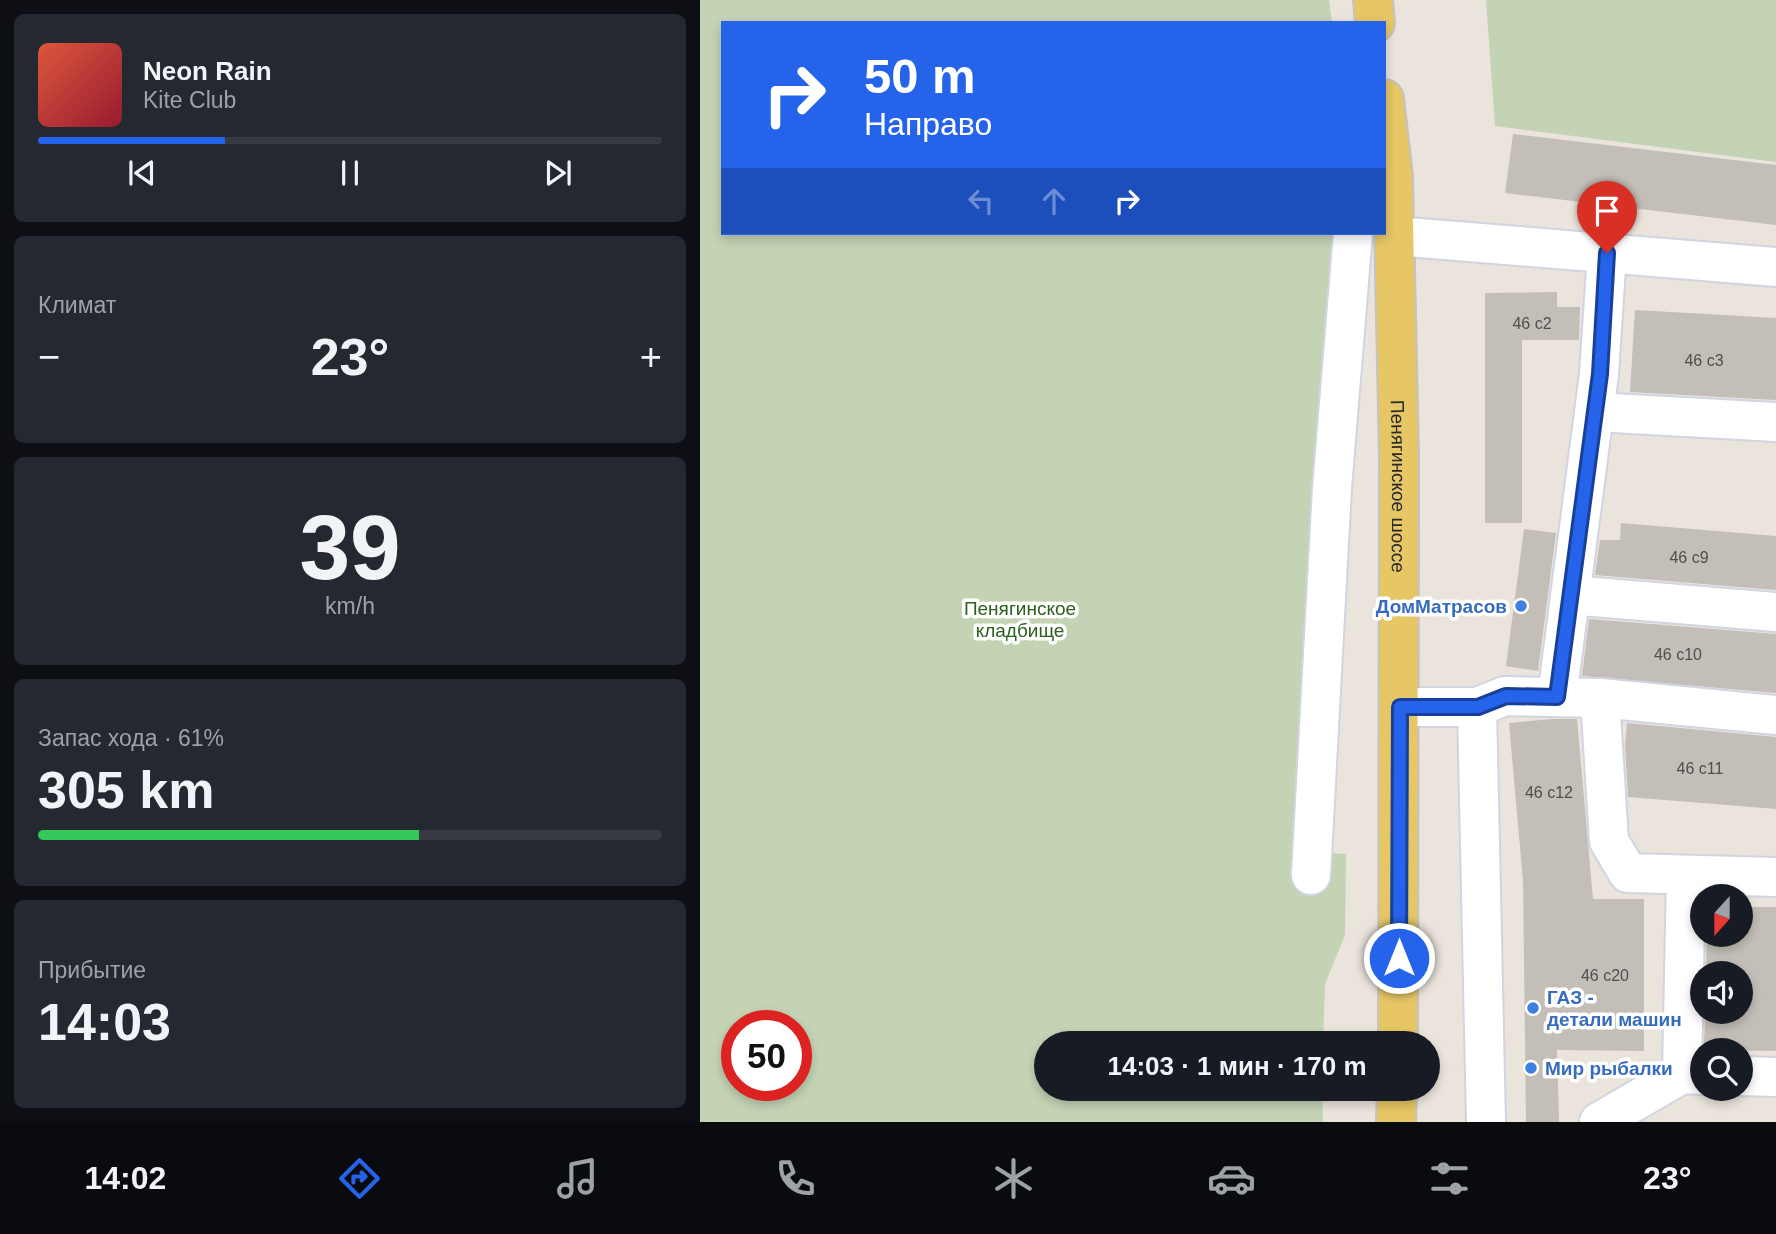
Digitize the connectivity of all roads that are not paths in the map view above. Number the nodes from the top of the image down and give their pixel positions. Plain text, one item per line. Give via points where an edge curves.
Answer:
1 (1373, 0) edge
2 (1376, 21) edge
3 (1386, 138) edge
4 (1388, 178) edge
5 (1353, 235) edge
6 (1395, 236) junction
7 (1607, 253) junction
8 (1776, 267) edge
9 (1594, 412) junction
10 (1776, 422) edge
11 (1570, 595) junction
12 (1776, 612) edge
13 (1557, 697) junction
14 (1600, 698) junction
15 (1400, 707) junction
16 (1478, 707) junction
17 (1776, 715) edge
18 (1311, 874) dead end
19 (1686, 875) junction
20 (1776, 877) edge
21 (1398, 1031) edge
22 (1691, 1038) edge
23 (1690, 1076) edge
24 (1753, 1076) edge
25 (1776, 1077) edge
26 (1397, 1101) edge
27 (1396, 1122) edge
28 (1486, 1122) edge
29 (1599, 1122) edge

1 - 2 main road
3 - 4 main road, Пенягинское шоссе
4 - 6 main road, Пенягинское шоссе
5 - 18 lane via 1332,498
6 - 7 lane
6 - 15 main road, Пенягинское шоссе
7 - 8 lane
7 - 9 lane
9 - 10 lane
9 - 11 lane
11 - 12 lane
11 - 13 lane
13 - 14 lane
13 - 16 lane via 1506,696
14 - 17 lane
14 - 19 lane via 1609,841 1628,873
15 - 16 lane
15 - 21 main road, Пенягинское шоссе
16 - 28 lane
19 - 20 lane
19 - 22 lane
23 - 29 lane
24 - 25 lane
26 - 27 main road

